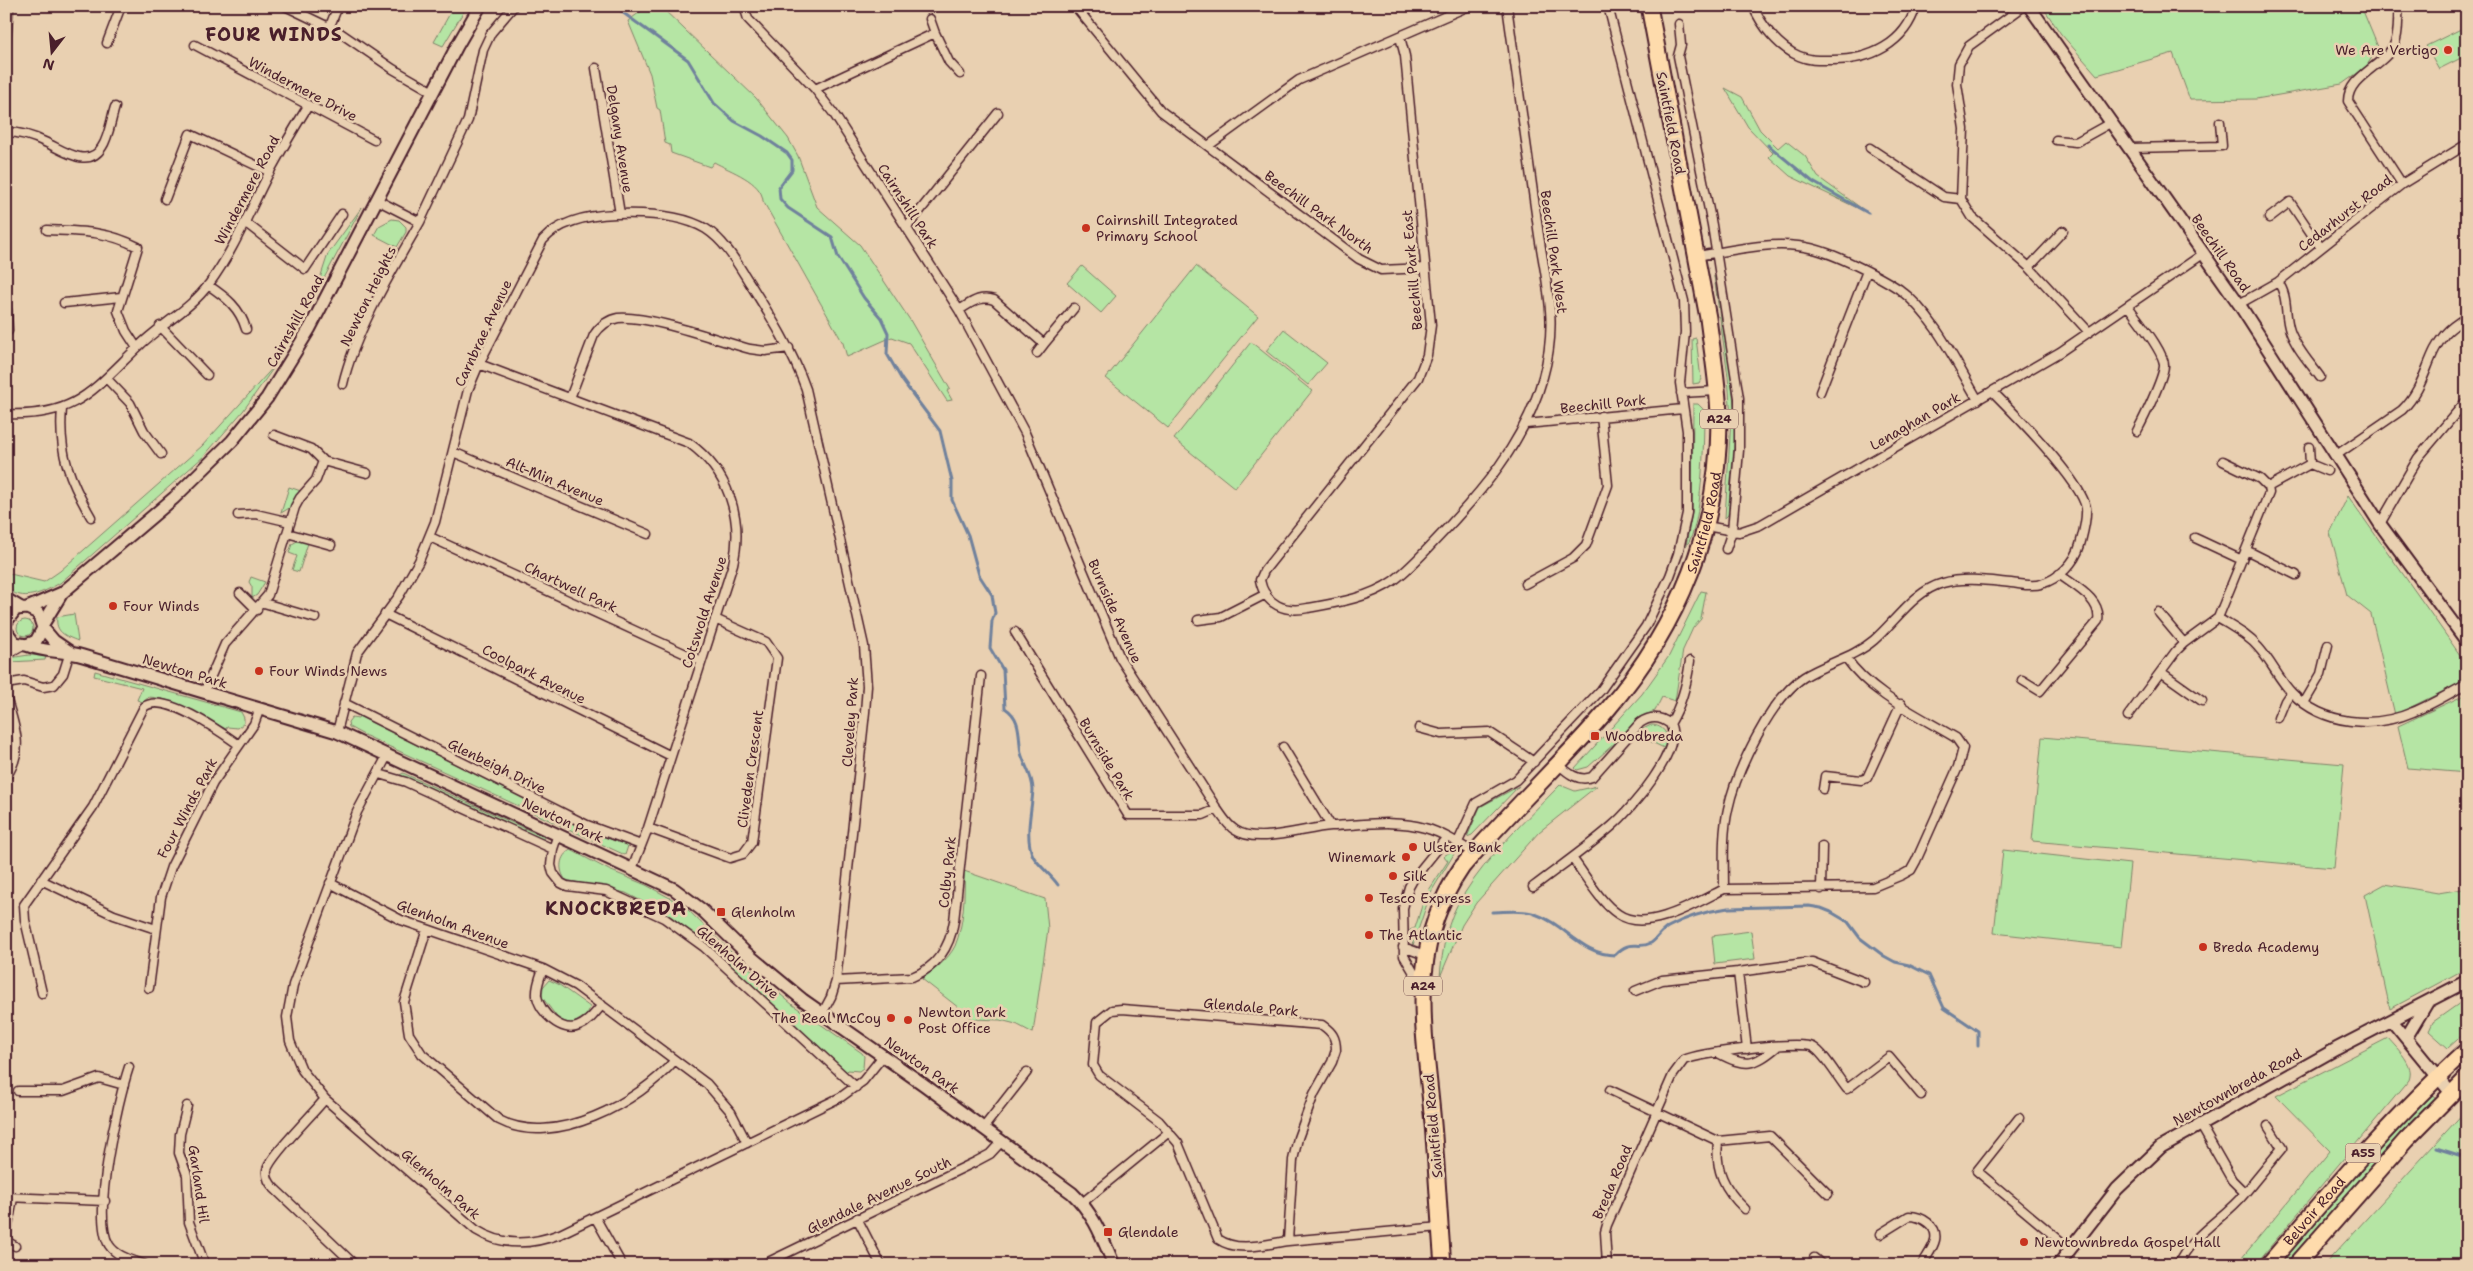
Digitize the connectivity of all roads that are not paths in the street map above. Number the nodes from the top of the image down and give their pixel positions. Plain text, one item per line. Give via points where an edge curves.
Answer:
1 (9, 6) edge
2 (121, 6) edge
3 (285, 6) edge
4 (338, 6) edge
5 (480, 6) edge
6 (514, 6) edge
7 (744, 6) edge
8 (1074, 6) edge
9 (1469, 6) edge
10 (1507, 6) edge
11 (1608, 6) edge
12 (1649, 6) edge
13 (1753, 6) edge
14 (1916, 6) edge
15 (2024, 6) edge
16 (2028, 6) edge
17 (2399, 6) edge
18 (930, 19) dead end
19 (1679, 24) dead end
20 (330, 26) junction
21 (935, 33) junction
22 (1400, 37) junction
23 (6, 41) edge
24 (107, 43) dead end
25 (195, 45) dead end
26 (596, 68) dead end
27 (960, 74) dead end
28 (815, 89) junction
29 (433, 92) junction
30 (114, 106) dead end
31 (308, 106) junction
32 (998, 114) dead end
33 (2112, 122) junction
34 (2220, 122) dead end
35 (6, 132) edge
36 (374, 140) dead end
37 (2056, 140) dead end
38 (2467, 144) edge
39 (1208, 146) junction
40 (1870, 148) dead end
41 (2130, 148) junction
42 (270, 172) junction
43 (2402, 184) junction
44 (165, 198) dead end
45 (1961, 199) junction
46 (377, 200) junction
47 (342, 214) dead end
48 (620, 214) junction
49 (2269, 218) dead end
50 (420, 222) junction
51 (246, 223) junction
52 (907, 227) junction
53 (47, 230) dead end
54 (2063, 232) dead end
55 (2320, 248) junction
56 (1716, 253) junction
57 (2203, 254) junction
58 (1696, 256) junction
59 (2029, 267) junction
60 (1425, 268) junction
61 (1868, 271) junction
62 (2278, 282) junction
63 (208, 285) junction
64 (121, 297) junction
65 (64, 303) dead end
66 (2239, 304) junction
67 (2128, 306) junction
68 (1074, 308) dead end
69 (7, 310) edge
70 (959, 310) junction
71 (2467, 317) edge
72 (160, 326) junction
73 (246, 329) dead end
74 (6, 331) edge
75 (2089, 332) junction
76 (1044, 344) junction
77 (137, 348) junction
78 (789, 348) junction
79 (1037, 353) dead end
80 (479, 364) junction
81 (207, 375) dead end
82 (2320, 377) dead end
83 (107, 379) junction
84 (343, 384) dead end
85 (1717, 391) junction
86 (1820, 392) dead end
87 (1992, 392) junction
88 (1680, 393) junction
89 (570, 398) junction
90 (1978, 400) junction
91 (2467, 400) edge
92 (1683, 409) junction
93 (62, 410) junction
94 (6, 414) edge
95 (1602, 416) junction
96 (1526, 424) junction
97 (2137, 430) dead end
98 (274, 435) dead end
99 (1027, 438) joint
100 (2309, 447) dead end
101 (453, 452) junction
102 (160, 454) dead end
103 (2335, 456) junction
104 (2222, 460) dead end
105 (323, 461) junction
106 (2310, 464) junction
107 (2327, 471) dead end
108 (368, 473) dead end
109 (2268, 487) junction
110 (238, 515) dead end
111 (91, 517) dead end
112 (290, 522) junction
113 (2380, 524) junction
114 (1706, 526) junction
115 (1732, 531) junction
116 (287, 532) junction
117 (648, 534) dead end
118 (430, 537) junction
119 (2195, 538) dead end
120 (331, 545) dead end
121 (1726, 549) dead end
122 (2246, 550) junction
123 (2242, 560) junction
124 (2059, 574) junction
125 (2296, 575) dead end
126 (1525, 584) dead end
127 (62, 593) junction
128 (240, 593) dead end
129 (1266, 594) junction
130 (6, 599) edge
131 (264, 603) junction
132 (24, 608) junction
133 (257, 610) junction
134 (2158, 612) dead end
135 (385, 614) junction
136 (315, 618) dead end
137 (2218, 618) junction
138 (715, 619) junction
139 (1198, 620) dead end
140 (6, 622) edge
141 (43, 626) junction
142 (6, 631) edge
143 (1015, 632) dead end
144 (2467, 642) edge
145 (2184, 643) junction
146 (23, 645) junction
147 (2328, 645) dead end
148 (70, 652) junction
149 (6, 653) edge
150 (1846, 658) junction
151 (701, 661) junction
152 (1690, 661) dead end
153 (2161, 672) junction
154 (981, 676) dead end
155 (2022, 680) dead end
156 (6, 684) edge
157 (2467, 684) edge
158 (204, 692) junction
159 (2291, 692) junction
160 (6, 697) edge
161 (2202, 701) dead end
162 (344, 703) junction
163 (2304, 703) junction
164 (1901, 704) junction
165 (260, 708) junction
166 (2128, 716) dead end
167 (2278, 718) dead end
168 (1670, 724) junction
169 (1419, 728) dead end
170 (337, 732) junction
171 (238, 744) junction
172 (1284, 747) dead end
173 (387, 756) junction
174 (671, 756) junction
175 (1534, 762) junction
176 (1558, 764) junction
177 (379, 774) junction
178 (6, 777) edge
179 (1823, 789) dead end
180 (1217, 809) junction
181 (1331, 826) junction
182 (648, 828) junction
183 (558, 834) junction
184 (1447, 837) junction
185 (1458, 842) junction
186 (641, 845) junction
187 (1822, 846) dead end
188 (553, 849) junction
189 (1474, 853) junction
190 (1572, 858) junction
191 (632, 869) junction
192 (41, 880) junction
193 (330, 883) junction
194 (1533, 887) dead end
195 (1724, 889) junction
196 (1821, 889) junction
197 (156, 929) junction
198 (427, 929) junction
199 (1403, 947) junction
200 (1425, 955) junction
201 (543, 969) junction
202 (1738, 972) junction
203 (836, 981) junction
204 (2467, 981) edge
205 (1864, 982) dead end
206 (149, 988) dead end
207 (1422, 988) junction
208 (1635, 991) dead end
209 (42, 993) dead end
210 (2428, 1002) junction
211 (602, 1005) junction
212 (822, 1014) junction
213 (2392, 1021) junction
214 (2406, 1038) junction
215 (1778, 1046) junction
216 (1747, 1050) junction
217 (2467, 1050) edge
218 (1718, 1053) junction
219 (883, 1056) junction
220 (675, 1060) junction
221 (129, 1067) dead end
222 (1027, 1072) dead end
223 (2438, 1077) junction
224 (2467, 1078) edge
225 (124, 1085) junction
226 (856, 1087) junction
227 (1610, 1090) dead end
228 (18, 1091) dead end
229 (2451, 1093) junction
230 (1921, 1095) dead end
231 (325, 1099) junction
232 (187, 1106) dead end
233 (1656, 1113) junction
234 (2019, 1118) dead end
235 (2200, 1124) junction
236 (2268, 1126) dead end
237 (984, 1127) junction
238 (1169, 1132) junction
239 (1002, 1141) junction
240 (1718, 1141) junction
241 (747, 1142) junction
242 (2245, 1193) junction
243 (1828, 1194) dead end
244 (9, 1198) edge
245 (105, 1201) junction
246 (1082, 1203) junction
247 (1745, 1209) dead end
248 (595, 1217) junction
249 (857, 1218) junction
250 (1440, 1227) junction
251 (1880, 1234) dead end
252 (6, 1239) edge
253 (1288, 1241) junction
254 (15, 1246) dead end
255 (2070, 1248) junction
256 (1814, 1258) dead end
257 (145, 1265) edge
258 (205, 1265) edge
259 (355, 1265) edge
260 (622, 1265) edge
261 (762, 1265) edge
262 (881, 1265) edge
263 (1114, 1265) edge
264 (1443, 1265) edge
265 (1607, 1265) edge
266 (1822, 1265) edge
267 (1922, 1265) edge
268 (2058, 1265) edge
269 (2178, 1265) edge
270 (2268, 1265) edge
271 (2296, 1265) edge

1 - 23 street
2 - 24 street
3 - 20 street
4 - 20 street
5 - 29 street, Cairnshill Road
6 - 50 street, Newton Heights via 491,33 483,50 468,120
7 - 28 street, Cairnshill Park via 748,20
8 - 39 street, Beechill Park North via 1161,111
9 - 22 street
10 - 96 street, Beechill Park West via 1552,330 1543,376
11 - 88 street, Saintfield Road via 1682,288 1686,332
12 - 58 highway, Saintfield Road / A24
13 - 14 street via 1776,40 1797,55 1817,60 1862,57 1888,46 1907,27
15 - 45 street via 1969,46 1959,64 1957,84 1964,130
16 - 33 street, Beechill Road
17 - 43 street via 2393,46 2353,85 2348,101
18 - 21 street
19 - 56 street, Saintfield Road via 1681,45 1678,56
20 - 29 street
21 - 27 street via 949,62
21 - 28 street
22 - 39 street via 1299,80
22 - 60 street, Beechill Park East via 1405,56
25 - 31 street, Windermere Drive
26 - 48 street, Delgany Avenue
28 - 52 street, Cairnshill Park
29 - 46 street, Cairnshill Road
30 - 35 street via 103,147 94,156 82,158 66,154 28,136
31 - 36 street, Windermere Drive
31 - 42 street, Windermere Road
32 - 52 street
33 - 37 street via 2076,142
33 - 41 street, Beechill Road
34 - 41 street via 2222,146
38 - 43 street, Cedarhurst Road
39 - 60 street, Beechill Park North via 1370,266 1381,270
40 - 45 street via 1944,197
41 - 57 street, Beechill Road
42 - 44 street via 190,134
42 - 51 street, Windermere Road
43 - 55 street, Cedarhurst Road
45 - 59 street via 1972,217
46 - 50 street
46 - 127 street, Cairnshill Road via 294,357 249,421 203,471
47 - 51 street via 305,269
48 - 78 street, Carnbrae Avenue via 676,218 692,222 716,236 733,256
48 - 80 street, Carnbrae Avenue via 582,218 550,232 537,250
49 - 55 street via 2290,202
50 - 84 street, Newton Heights via 374,306
51 - 63 street, Windermere Road
52 - 70 street, Cairnshill Park
53 - 64 street via 97,232 138,247
54 - 59 street
55 - 62 street, Cedarhurst Road
56 - 58 street
56 - 61 street via 1799,246 1829,254
56 - 115 street, Saintfield Road via 1733,354 1740,425
57 - 66 street, Beechill Road
57 - 67 street, Lenaghan Park
58 - 85 highway, Saintfield Road / A24
59 - 75 street
60 - 129 street, Beechill Park East via 1431,325 1424,368 1264,571 1260,580
61 - 86 street
61 - 90 street via 1900,290 1913,302 1939,336
62 - 66 street, Cedarhurst Road
62 - 82 street via 2284,290 2291,333
63 - 72 street, Windermere Road via 181,312
63 - 73 street via 228,299 242,316
64 - 65 street
64 - 77 street via 118,312
66 - 103 street, Beechill Road
67 - 75 street, Lenaghan Park
67 - 97 street via 2162,355 2164,366
68 - 76 street
69 - 74 street
70 - 76 street via 979,299 994,300
70 - 99 street, Cairnshill Park
71 - 103 street via 2446,333 2412,400
72 - 77 street, Windermere Road
72 - 81 street
75 - 87 street, Lenaghan Park
76 - 79 street
77 - 83 street, Windermere Road
78 - 89 street via 750,348 660,324 617,318 603,324 594,335
78 - 203 street, Cleveley Park via 809,401 862,634 866,666 862,740
80 - 89 street, Cotswold Avenue
80 - 101 street, Carnbrae Avenue via 468,390
83 - 93 street, Windermere Road
83 - 102 street via 130,403
85 - 88 street
85 - 114 highway, Saintfield Road / A24 via 1718,445
87 - 90 street, Lenaghan Park
87 - 124 street via 2050,454 2083,498 2086,520 2078,550 2073,561
88 - 92 street, Saintfield Road
89 - 138 street, Cotswold Avenue via 689,443 720,474 731,498 737,539 733,564
90 - 115 street, Lenaghan Park via 1760,525 1745,531
91 - 113 street via 2418,458
92 - 95 street, Beechill Park
92 - 175 street, Saintfield Road via 1688,446 1687,513 1681,546 1670,576 1646,626 1616,671
93 - 94 street, Windermere Road
93 - 111 street via 60,433 63,453 70,476
95 - 96 street, Beechill Park
95 - 126 street via 1608,485 1586,545 1573,558
96 - 129 street, Beechill Park West via 1491,480 1393,581 1369,593 1301,610 1272,604
98 - 105 street via 312,449
99 - 180 street, Burnside Avenue via 1120,658
100 - 106 street
101 - 117 street, Alt-Min Avenue
101 - 118 street, Carnbrae Avenue
103 - 113 street, Beechill Road
104 - 109 street via 2260,479
105 - 108 street
105 - 112 street via 316,480 300,498
106 - 107 street
106 - 109 street
109 - 122 street via 2267,501
110 - 112 street via 256,514
112 - 116 street
113 - 144 street, Beechill Road
114 - 115 street, Lenaghan Park
114 - 176 highway, Saintfield Road / A24 via 1674,614 1651,652 1608,709
115 - 121 street, Saintfield Road
116 - 120 street
116 - 131 street
118 - 135 street, Carnbrae Avenue via 410,579
118 - 151 street, Chartwell Park
119 - 123 street
122 - 123 street
122 - 125 street
123 - 137 street
124 - 150 street via 2040,584 1971,580 1944,583 1910,604 1874,640
124 - 155 street via 2092,600 2097,608 2098,621 2040,691
127 - 132 street, Cairnshill Road
127 - 141 street, Cairnshill Road
128 - 133 street
129 - 139 street via 1221,617
130 - 132 street, Newton Park
131 - 133 street
131 - 136 street
132 - 140 street, Cairnshill Road via 11,613
132 - 141 street, Newton Park via 38,613
133 - 158 street via 225,644
134 - 145 street
135 - 162 street, Carnbrae Avenue via 357,653
135 - 174 street, Coolpark Avenue
137 - 145 street
137 - 159 street via 2248,636
138 - 151 street, Cotswold Avenue
138 - 182 street, Cliveden Crescent via 766,642 776,658 752,842 744,854 730,858
141 - 146 street, Cairnshill Road via 36,641
141 - 148 street, Newton Park via 54,641
142 - 146 street via 11,639
143 - 180 street, Burnside Park via 1128,815 1203,815
145 - 153 street
146 - 148 street, Newton Park via 50,652
146 - 149 street, Cairnshill Road
147 - 163 street via 2321,674
148 - 156 street via 63,674 54,685 43,687 24,681
148 - 158 street, Newton Park
150 - 164 street via 1863,678
150 - 195 street via 1795,684 1757,736 1728,809
151 - 174 street, Cotswold Avenue
152 - 168 street via 1686,686
153 - 161 street
153 - 166 street
154 - 203 street, Colby Park via 949,944 931,966 912,977
157 - 163 street via 2413,712 2389,720 2337,719
158 - 165 street, Newton Park
159 - 163 street
159 - 167 street
160 - 178 street via 18,750 15,764
162 - 170 street, Carnbrae Avenue
162 - 186 street, Glenbeigh Drive via 587,825
164 - 179 street via 1867,778 1825,776
164 - 196 street via 1960,742 1962,755 1954,776 1910,870 1873,887
165 - 170 street, Newton Park
165 - 171 street, Four Winds Park via 254,724
168 - 176 street via 1664,719 1647,718 1592,778 1575,777
168 - 190 street via 1674,735 1656,774 1623,816
169 - 175 street via 1441,734 1489,732
170 - 173 street, Newton Park
171 - 192 street via 188,714 158,703 148,704 139,715 93,807
171 - 197 street, Four Winds Park via 176,852 165,883
172 - 181 street
173 - 177 street, Glenholm Park
173 - 183 street, Newton Park
174 - 182 street, Cotswold Avenue
175 - 185 street, Saintfield Road via 1508,786 1476,803
176 - 189 highway, Saintfield Road / A24
177 - 188 street via 406,782
177 - 193 street, Glenholm Park via 357,812
180 - 181 street via 1235,830 1256,837
181 - 184 street via 1407,824
182 - 186 street, Cotswold Avenue
183 - 188 street, Glenholm Drive
183 - 191 street, Newton Park
184 - 185 street
184 - 199 street, Saintfield Road via 1409,888 1402,908
185 - 189 street
186 - 191 street, Cotswold Avenue
187 - 196 street
188 - 226 street, Glenholm Drive via 553,873 561,883 621,896 664,918 695,939
189 - 200 highway, Saintfield Road / A24 via 1444,896 1430,931
190 - 194 street
190 - 195 street via 1608,905 1618,915 1630,920 1656,919
191 - 212 street, Newton Park via 689,900 771,974
192 - 197 street via 114,915
192 - 209 street via 27,899 24,912
193 - 198 street, Glenholm Avenue via 401,920
193 - 231 street, Glenholm Park via 293,986 288,1017 294,1055
195 - 196 street
197 - 206 street, Four Winds Park
198 - 201 street, Glenholm Avenue
198 - 220 street via 404,1002 409,1034 422,1054 499,1120 529,1128 570,1124 608,1110 638,1094
199 - 200 street
199 - 207 street, Saintfield Road via 1404,956
200 - 207 highway, Saintfield Road / A24
201 - 211 street, Glenholm Avenue via 576,986
201 - 211 street via 538,1001 556,1023 577,1027
202 - 205 street via 1812,962
202 - 208 street via 1662,980
202 - 216 street
203 - 212 street, Cleveley Park
204 - 210 street, Newtownbreda Road
207 - 250 highway, Saintfield Road / A24
210 - 213 street, Newtownbreda Road
210 - 214 street
211 - 220 street, Glenholm Avenue
212 - 219 street, Newton Park
213 - 214 street
213 - 235 street, Newtownbreda Road
214 - 223 street
215 - 216 street, Breda Road
215 - 218 street via 1760,1060 1748,1064 1734,1062
215 - 230 street, Breda Road via 1799,1044 1814,1048 1847,1089 1889,1057 1892,1058
216 - 218 street, Breda Road
217 - 223 highway, Belvoir Road / A55
218 - 233 street, Breda Road via 1684,1060
219 - 226 street, Glenholm Park
219 - 237 street, Newton Park
220 - 241 street, Glenholm Avenue via 720,1096
221 - 225 street
222 - 237 street
223 - 229 street
223 - 270 highway, Belvoir Road / A55 via 2362,1154
224 - 229 highway, Belvoir Road / A55
225 - 228 street via 98,1078 63,1091
225 - 245 street via 116,1115
226 - 241 street, Glenholm Park
227 - 233 street
229 - 271 highway, Belvoir Road / A55
231 - 248 street, Glenholm Park via 487,1237 508,1243 534,1242
231 - 259 street via 274,1157 267,1175 274,1188
232 - 258 street, Garland Hil via 179,1152 187,1175 189,1222
233 - 240 street
233 - 265 street, Breda Road via 1606,1224
234 - 255 street via 1977,1171
235 - 242 street via 2232,1180
235 - 255 street, Newtownbreda Road via 2146,1159 2117,1189
236 - 242 street via 2282,1148
237 - 239 street, Newton Park
238 - 246 street
238 - 253 street, Glendale Park via 1178,1143 1218,1239 1227,1245 1240,1247
238 - 253 street, Glendale Park via 1099,1075 1093,1064 1094,1044 1096,1022 1102,1016 1122,1009 1322,1025 1332,1032 1336,1050 1305,1114 1292,1160
239 - 246 street, Newton Park
239 - 249 street, Glendale Avenue South via 990,1154 975,1162
240 - 243 street via 1770,1136
240 - 247 street via 1721,1178
241 - 248 street, Glenholm Park
242 - 269 street via 2234,1207 2190,1245
244 - 245 street
244 - 252 street
245 - 257 street via 103,1221 108,1244 118,1254
246 - 263 street, Newton Park via 1095,1220
248 - 260 street
249 - 261 street, Glendale Avenue South
249 - 262 street
250 - 253 street, Glendale Park
250 - 264 highway, Saintfield Road / A24
251 - 267 street via 1909,1216 1927,1222 1935,1237
252 - 254 street
255 - 268 street, Newtownbreda Road
256 - 266 street

